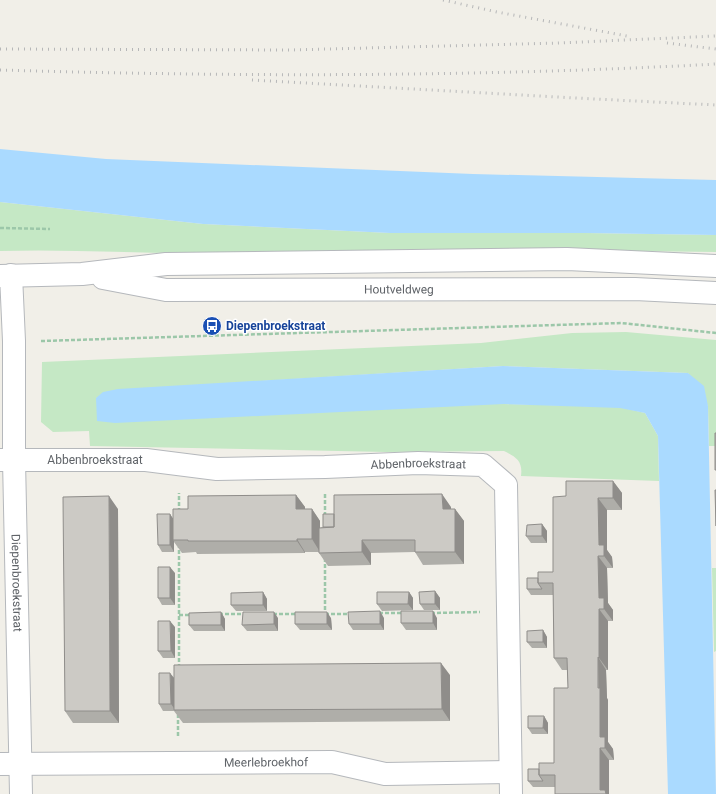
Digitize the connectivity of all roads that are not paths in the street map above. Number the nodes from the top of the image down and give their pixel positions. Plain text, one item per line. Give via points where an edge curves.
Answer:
1 (716, 266) edge
2 (82, 274) junction
3 (5, 276) edge
4 (716, 293) edge
5 (7, 460) edge
6 (10, 764) edge
7 (510, 772) junction
8 (21, 794) edge
9 (510, 794) edge

1 - 2 street, Houtveldweg via 567,259 166,264
2 - 3 street, Houtveldweg
2 - 4 street, Houtveldweg via 166,290 635,289
3 - 5 street, Diepenbroekstraat via 14,342
5 - 6 street, Diepenbroekstraat
5 - 7 street, Abbenbroekstraat via 146,460 217,469 418,463 483,466 506,485
6 - 7 street, Meerlebroekhof via 332,762 385,774
6 - 8 street, Diepenbroekstraat
7 - 9 street, Abbenbroekstraat

